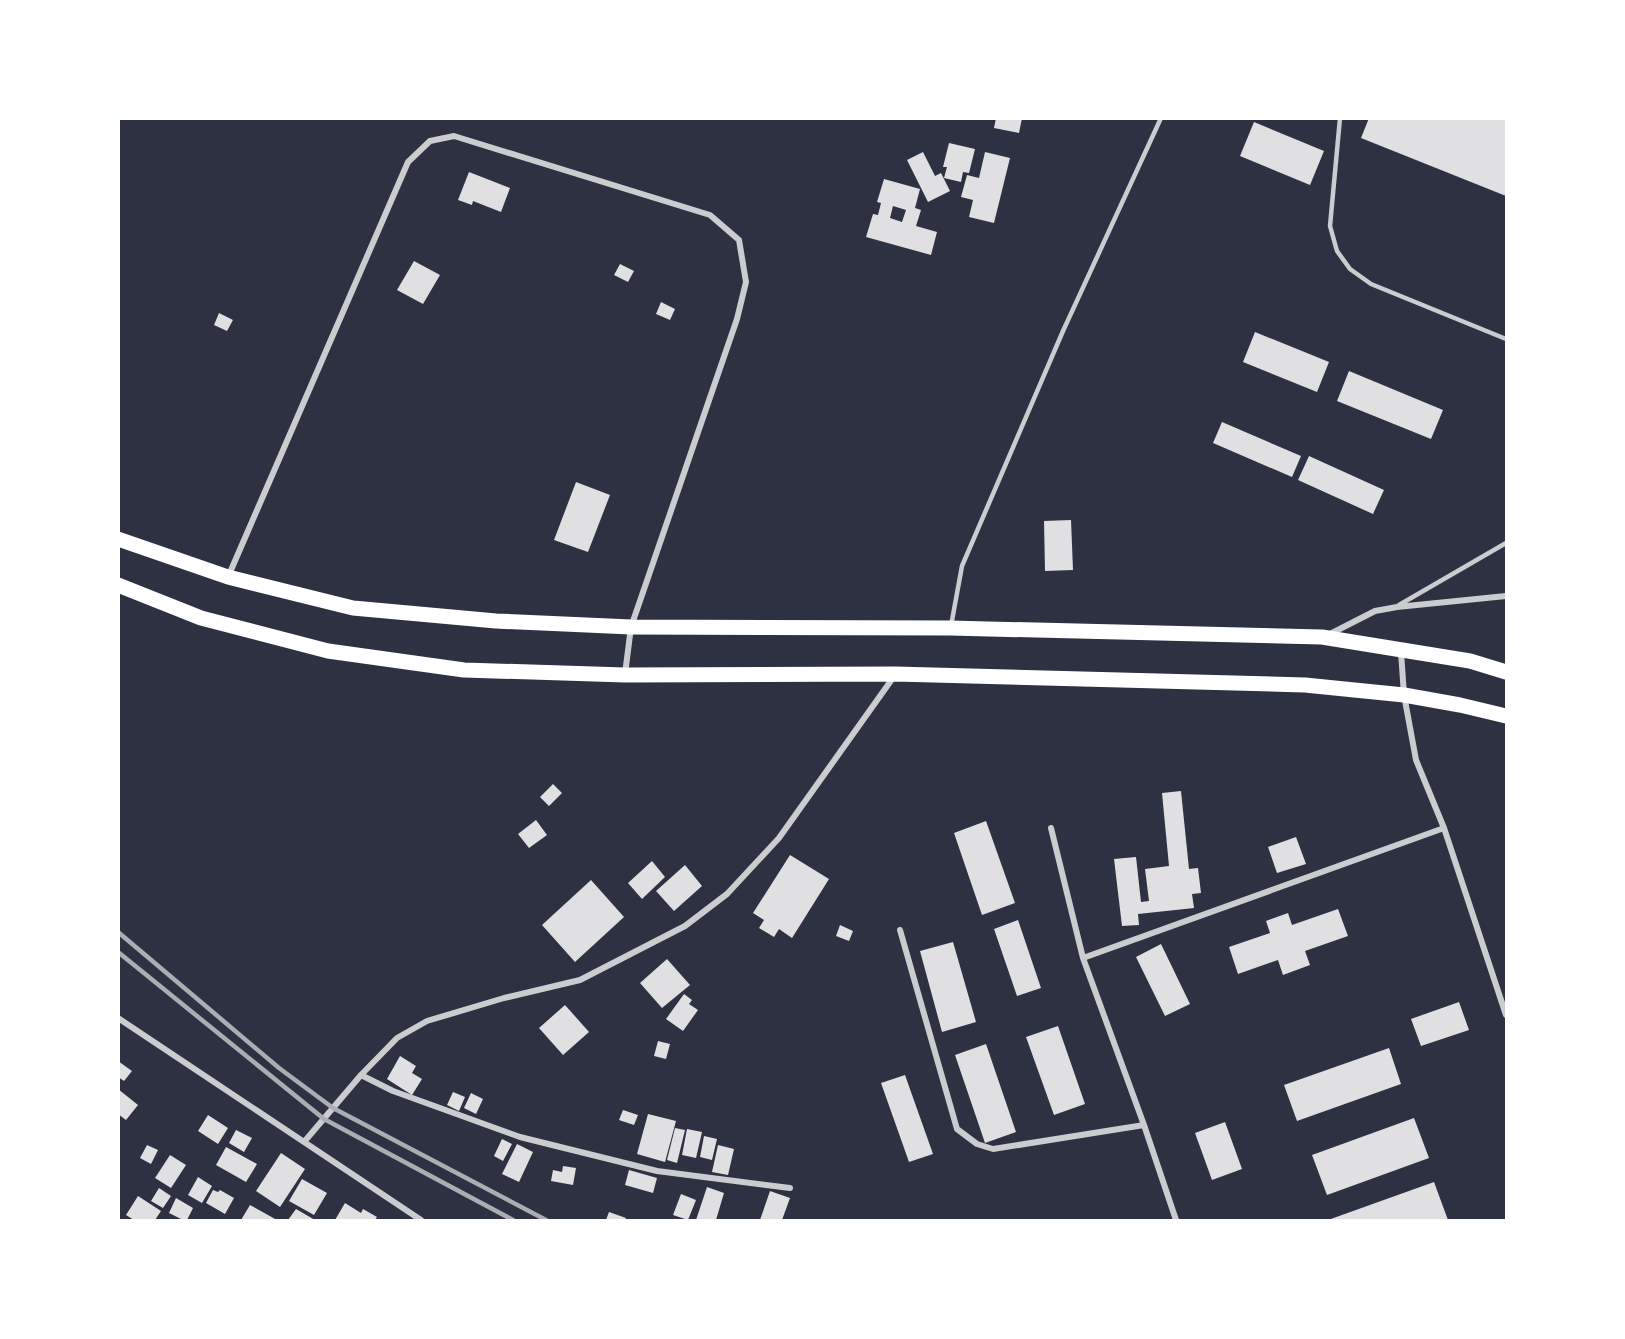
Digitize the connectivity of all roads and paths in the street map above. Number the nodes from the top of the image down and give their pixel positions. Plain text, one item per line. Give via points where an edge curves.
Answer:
1 (1161, 118) edge
2 (1340, 118) edge
3 (1506, 339) edge
4 (118, 539) edge
5 (1506, 543) edge
6 (228, 578) junction
7 (118, 585) edge
8 (1506, 596) edge
9 (1397, 606) junction
10 (630, 627) junction
11 (950, 628) junction
12 (1322, 637) junction
13 (1401, 650) junction
14 (1506, 672) edge
15 (895, 674) junction
16 (625, 675) junction
17 (1404, 695) junction
18 (1506, 716) edge
19 (1051, 828) dead end
20 (1444, 828) junction
21 (900, 930) dead end
22 (1083, 958) junction
23 (1506, 1016) edge
24 (118, 1018) edge
25 (361, 1075) junction
26 (1144, 1125) junction
27 (304, 1142) junction
28 (790, 1188) dead end
29 (421, 1221) edge
30 (1176, 1221) edge

1 - 11 lane via 1063,331 962,566
2 - 3 lane via 1329,226 1337,251 1350,269 1371,284
4 - 6 main road
5 - 9 lane
6 - 10 main road via 353,608 495,621
6 - 10 street via 408,162 430,141 454,136 710,215 739,240 746,282 737,319
7 - 16 main road via 201,618 328,651 464,670
8 - 9 street
9 - 12 street via 1375,611
10 - 11 main road
10 - 16 street
11 - 12 main road
12 - 13 main road
13 - 14 main road via 1470,661
13 - 17 street
15 - 16 main road
15 - 17 main road via 1305,685
15 - 25 street via 778,838 727,894 685,926 580,980 427,1021 397,1038
17 - 18 main road
17 - 20 street via 1416,760
19 - 22 street
20 - 22 street
20 - 23 street
21 - 26 street via 957,1129 976,1144 993,1149
22 - 26 street
24 - 27 street
25 - 27 street
25 - 28 street via 393,1091 520,1137 657,1171
26 - 30 street
27 - 29 street

